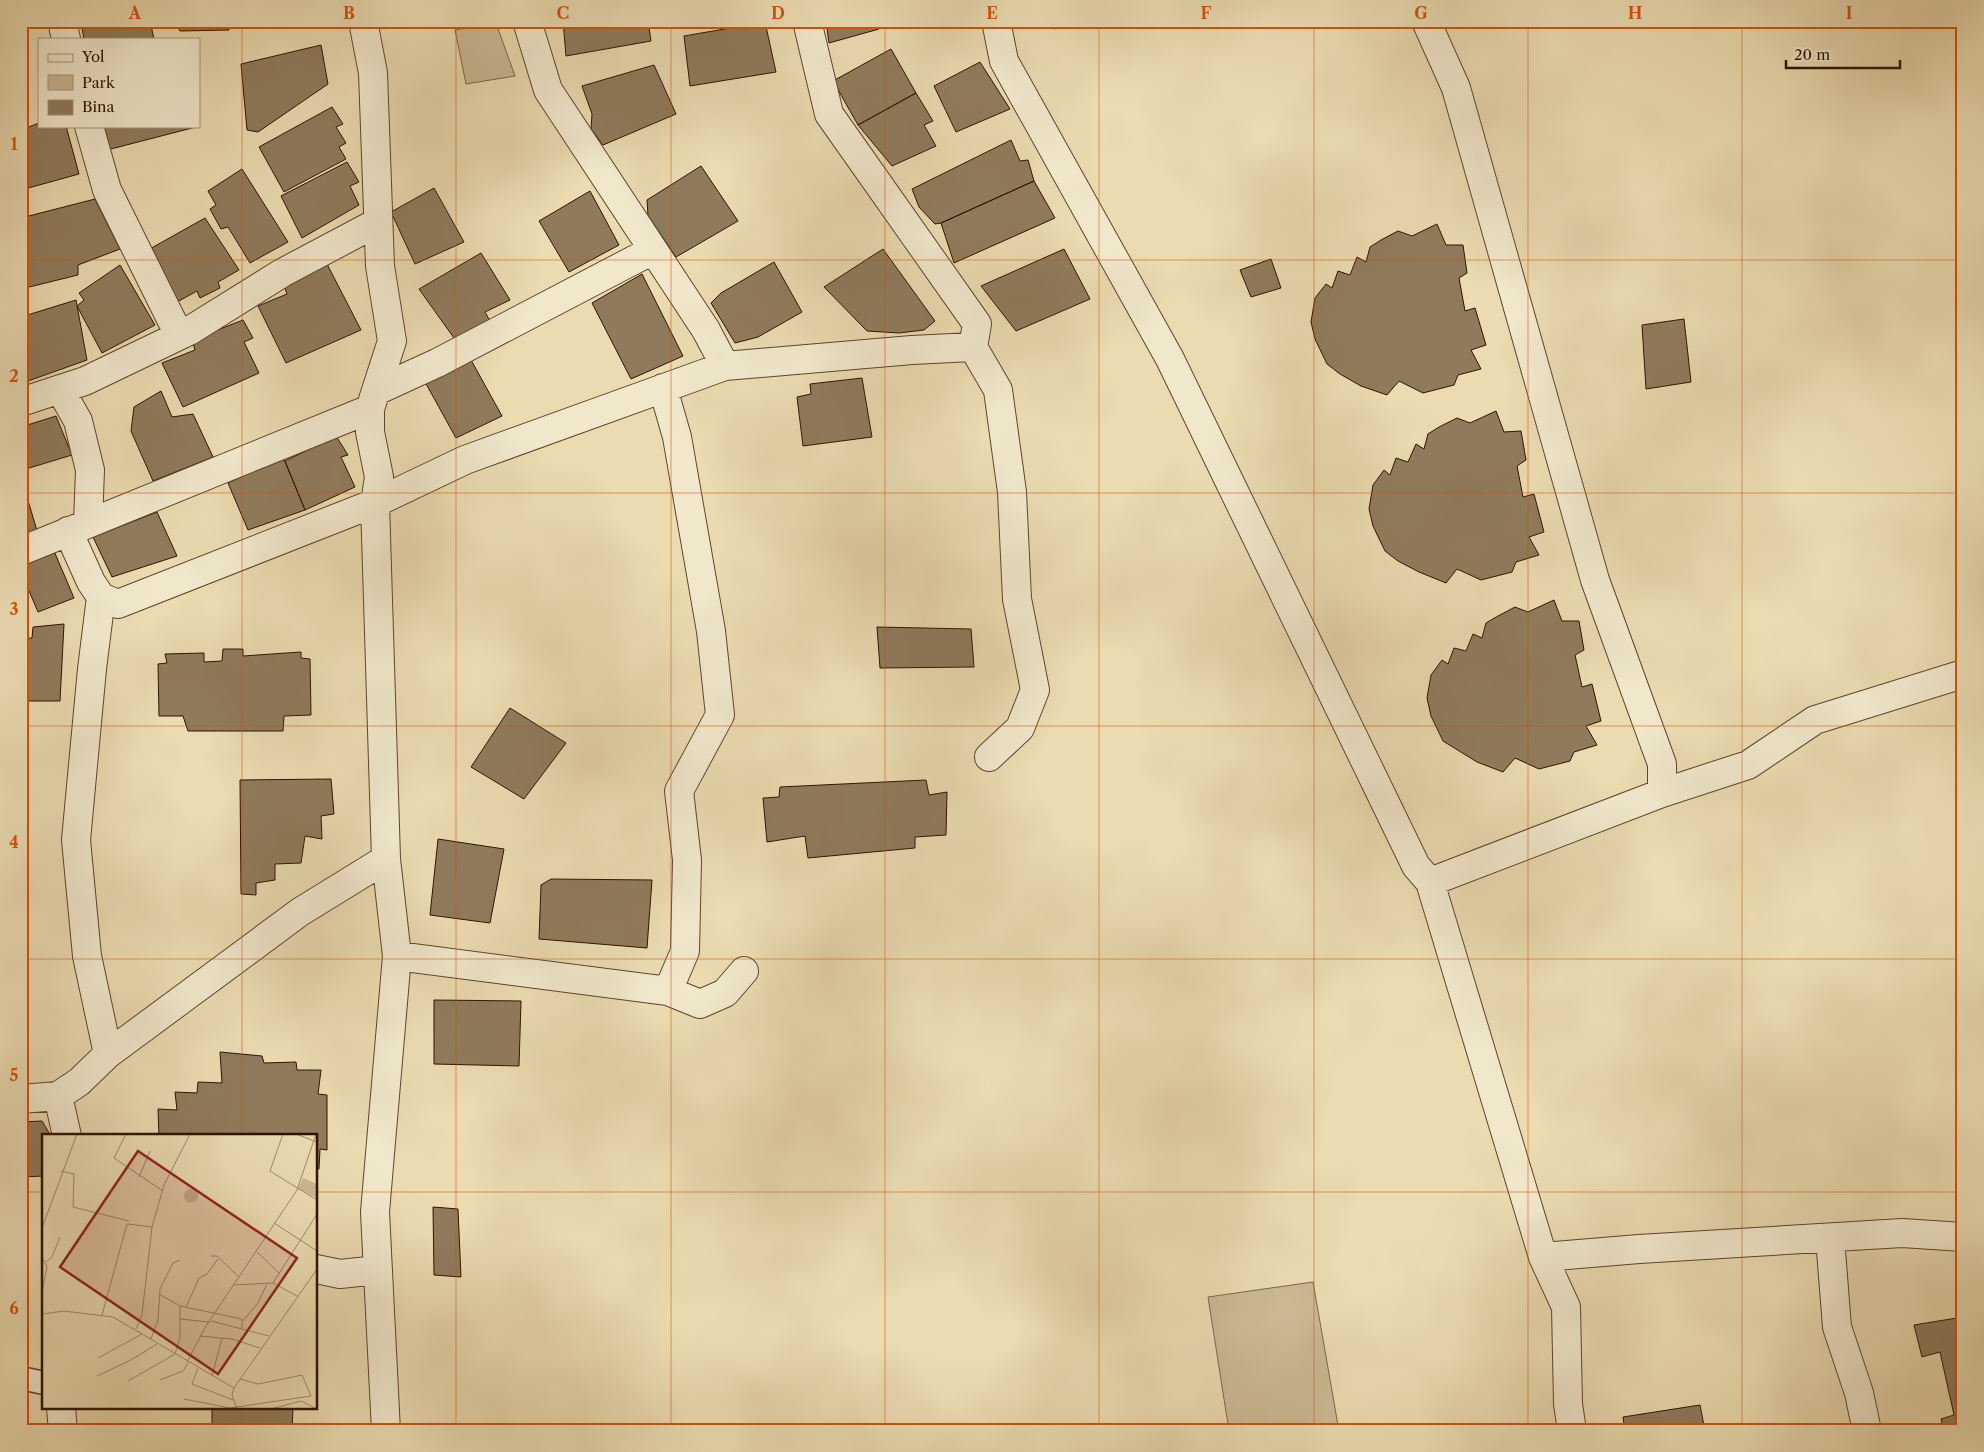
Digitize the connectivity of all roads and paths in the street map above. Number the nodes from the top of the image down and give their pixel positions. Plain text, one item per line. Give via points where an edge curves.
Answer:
1 (62, 21) edge
2 (363, 21) edge
3 (527, 21) edge
4 (808, 21) edge
5 (996, 21) edge
6 (1426, 21) edge
7 (66, 38) edge
8 (90, 128) edge
9 (378, 222) junction
10 (653, 250) junction
11 (179, 335) junction
12 (973, 347) junction
13 (725, 366) junction
14 (663, 388) junction
15 (60, 389) junction
16 (373, 400) junction
17 (21, 402) edge
18 (375, 503) junction
19 (78, 527) junction
20 (21, 551) edge
21 (101, 597) junction
22 (1963, 674) edge
23 (989, 757) dead end
24 (1662, 793) junction
25 (386, 859) junction
26 (1430, 882) junction
27 (397, 956) junction
28 (744, 972) dead end
29 (668, 991) junction
30 (108, 1054) junction
31 (58, 1096) junction
32 (21, 1099) edge
33 (66, 1134) edge
34 (1963, 1237) edge
35 (1830, 1238) junction
36 (1543, 1257) junction
37 (318, 1269) edge
38 (378, 1270) junction
39 (21, 1378) edge
40 (42, 1383) edge
41 (62, 1410) edge
42 (63, 1431) edge
43 (386, 1431) edge
44 (1572, 1431) edge
45 (1867, 1431) edge

1 - 7 street
2 - 9 street via 373,73
3 - 10 street via 548,90
4 - 12 street via 829,114 978,324
5 - 26 street via 1004,61 1170,359 1416,866
6 - 24 street via 1456,88 1595,580 1662,764
8 - 11 street via 107,190
9 - 11 street via 282,273
9 - 16 street via 380,266 392,341
10 - 13 street via 706,330
10 - 16 street via 582,285
11 - 15 street via 85,381
12 - 13 street
12 - 23 street via 998,390 1012,492 1017,599 1035,690 1020,728
13 - 14 street
14 - 18 street via 465,460
14 - 29 street via 677,437 710,631 720,715 679,791 686,860 685,951
15 - 17 street
15 - 19 street via 78,421 90,470
16 - 18 street via 370,432 380,477
16 - 19 street
18 - 21 street via 118,604
18 - 25 street
19 - 20 street
19 - 21 street via 91,582
21 - 30 street via 76,840 87,956
22 - 24 street via 1815,720 1748,765
24 - 26 street
25 - 27 street
25 - 30 street via 300,912
26 - 36 street
27 - 29 street
27 - 38 street via 375,1212
28 - 29 street via 725,993 700,1004
30 - 31 street via 79,1082
31 - 32 street
31 - 33 street
34 - 35 street via 1902,1233
35 - 36 street
35 - 45 street via 1837,1327
36 - 44 street via 1566,1307 1568,1404
37 - 38 street via 340,1274
38 - 43 street
39 - 40 lane
41 - 42 street

